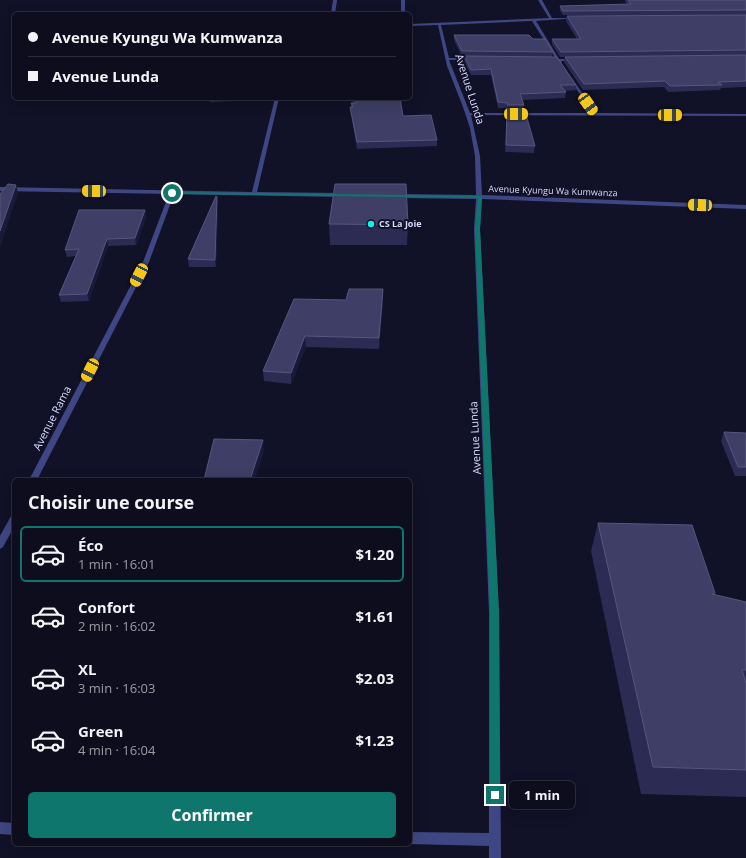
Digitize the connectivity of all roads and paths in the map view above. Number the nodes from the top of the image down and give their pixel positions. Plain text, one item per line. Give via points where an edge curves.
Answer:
1 (335, 0) edge
2 (403, 0) edge
3 (540, 0) edge
4 (333, 12) edge
5 (403, 12) edge
6 (550, 18) junction
7 (581, 18) edge
8 (533, 19) junction
9 (439, 23) junction
10 (412, 25) edge
11 (447, 59) junction
12 (478, 59) edge
13 (544, 60) edge
14 (558, 60) junction
15 (581, 60) edge
16 (562, 66) edge
17 (566, 72) edge
18 (277, 100) edge
19 (468, 114) junction
20 (596, 115) junction
21 (746, 115) edge
22 (0, 189) edge
23 (172, 193) junction
24 (254, 194) junction
25 (348, 195) edge
26 (394, 196) edge
27 (480, 197) junction
28 (746, 207) edge
29 (34, 478) edge
30 (12, 522) edge
31 (0, 545) edge
32 (0, 828) edge
33 (12, 829) edge
34 (412, 838) edge
35 (495, 840) junction
36 (495, 858) edge

1 - 4 street
2 - 5 street
3 - 6 street
6 - 7 street
6 - 8 street
8 - 9 street
8 - 14 street
9 - 10 street
9 - 11 street, Avenue Lunda
11 - 12 street
11 - 19 street, Avenue Lunda
13 - 14 street
14 - 15 street
14 - 16 street
17 - 20 street
18 - 24 street
19 - 20 street
19 - 27 street, Avenue Lunda via 478,161
20 - 21 street
22 - 23 street
23 - 24 street
23 - 29 street, Avenue Rama via 146,262
24 - 25 street
26 - 27 street, Avenue Kyungu Wa Kumwanza
27 - 28 street, Avenue Kyungu Wa Kumwanza
27 - 35 street, Avenue Lunda via 477,229 494,613
30 - 31 street
32 - 33 street
34 - 35 street
35 - 36 street, Avenue Lunda

